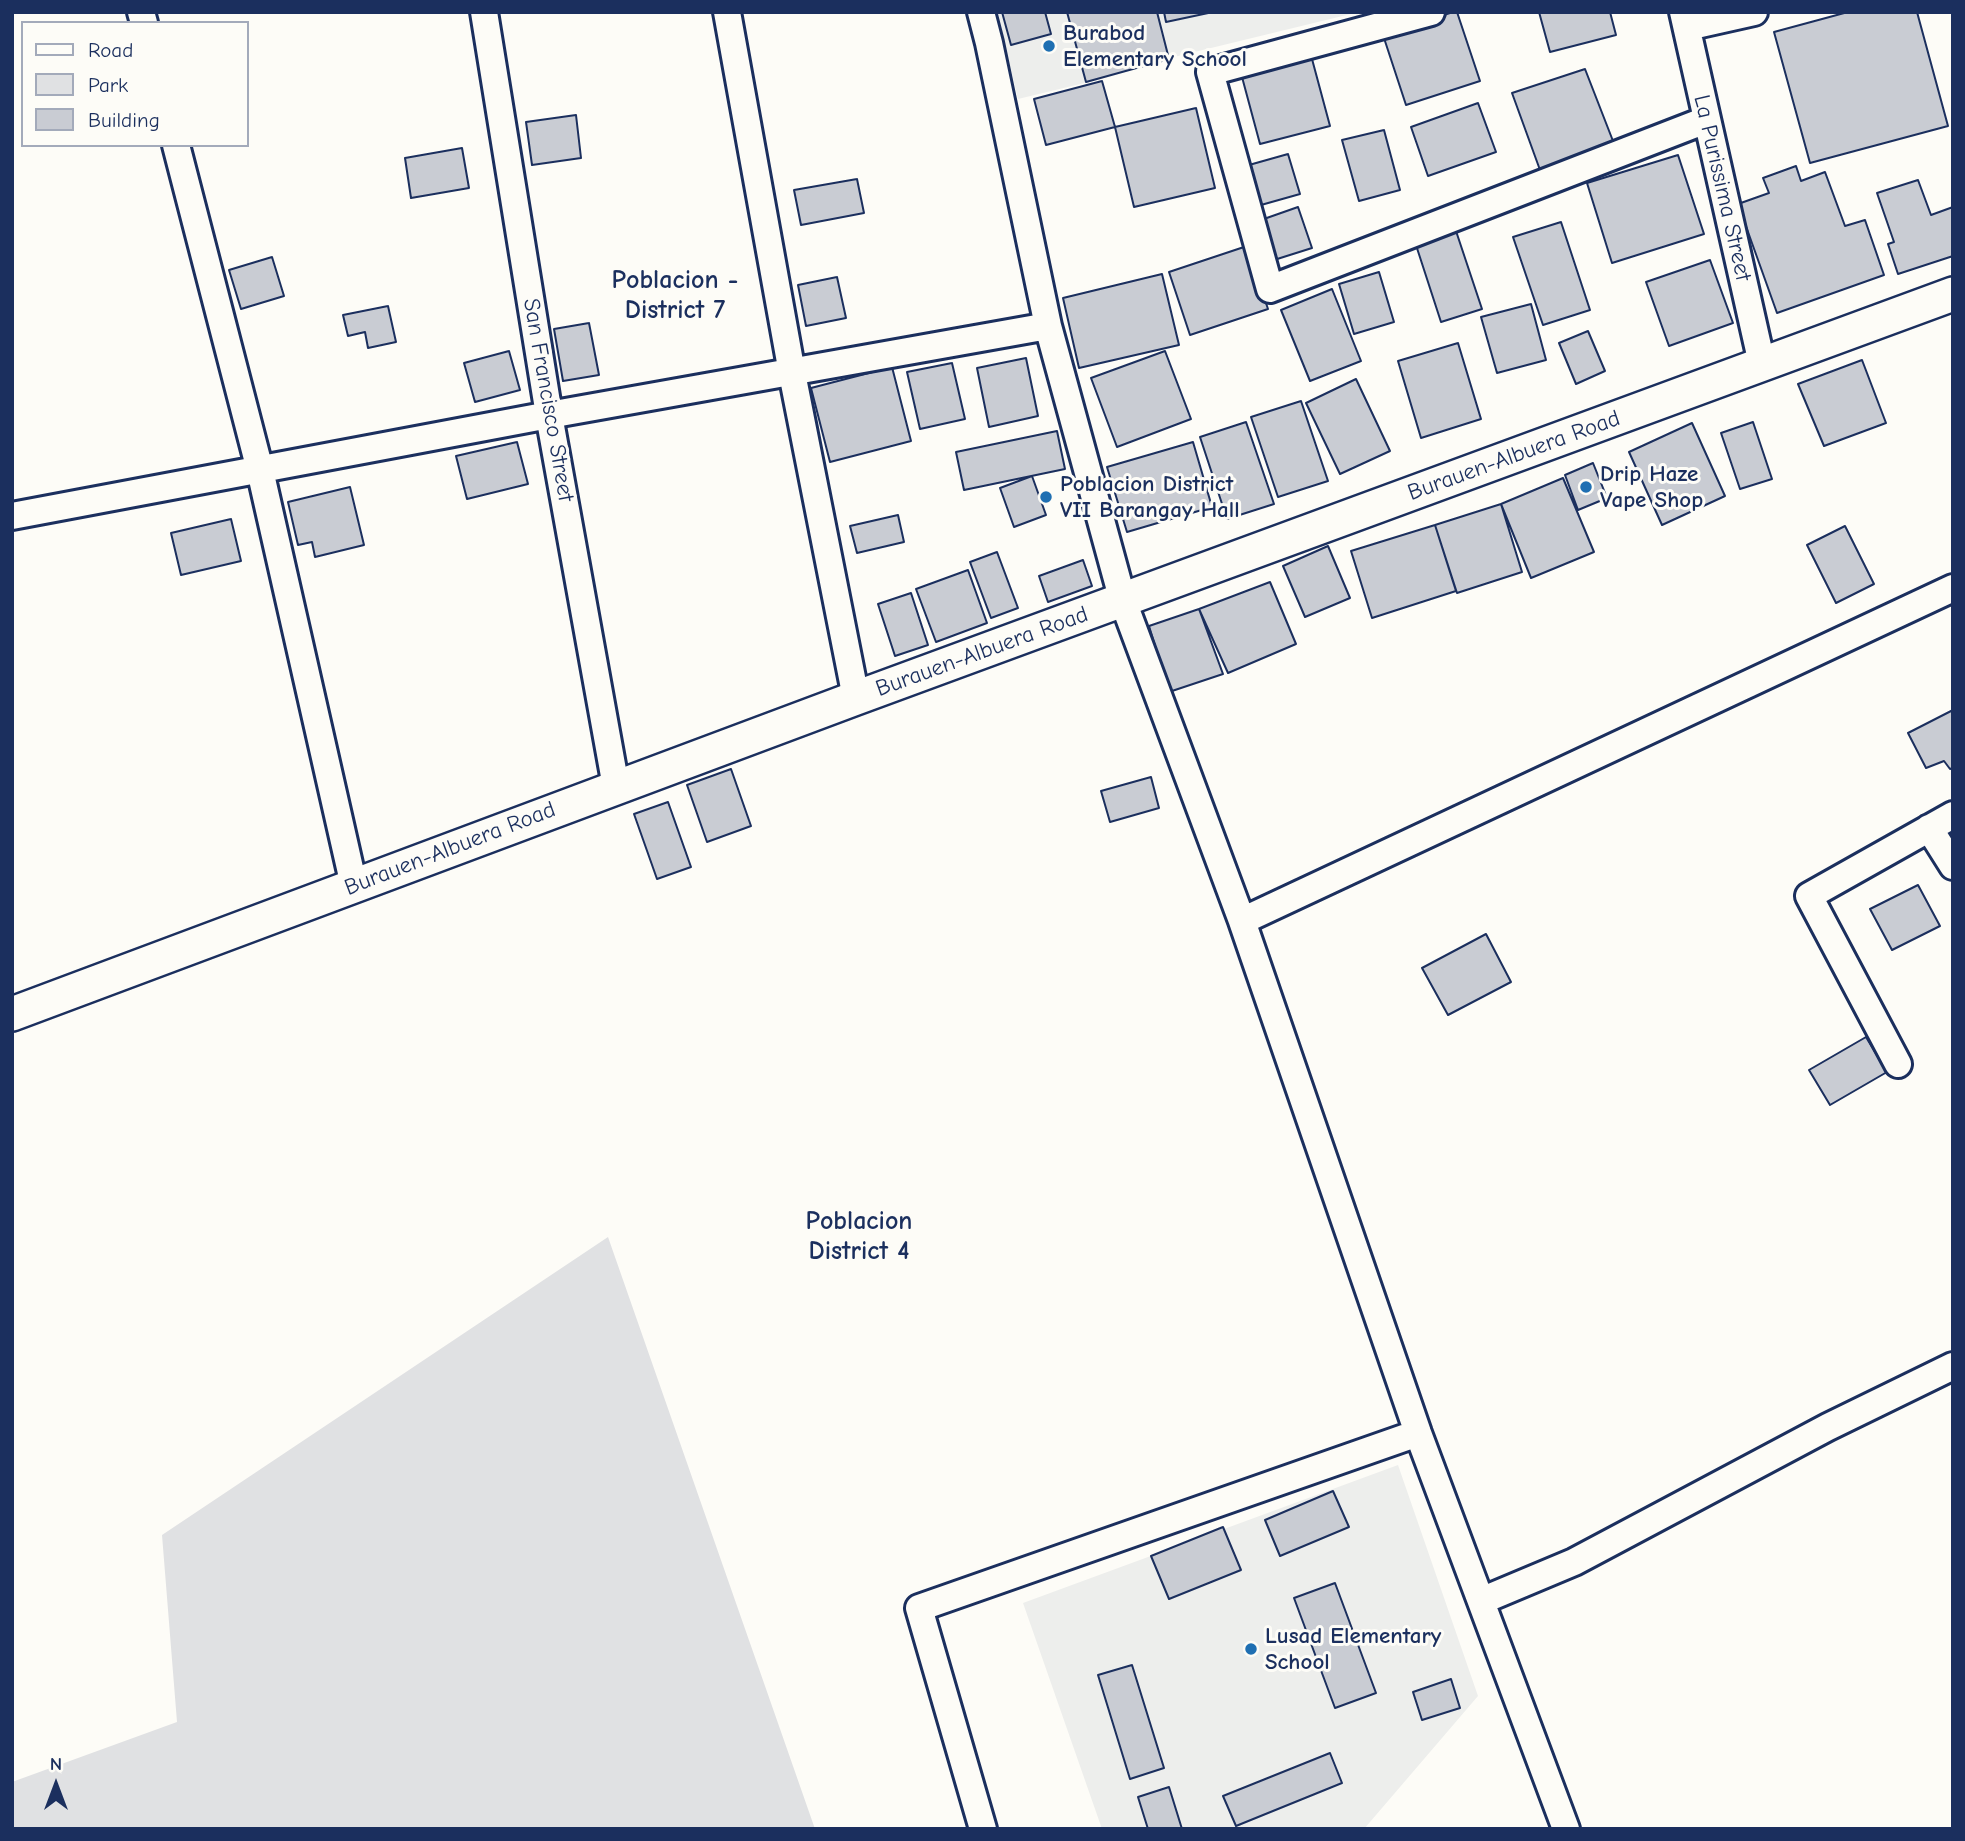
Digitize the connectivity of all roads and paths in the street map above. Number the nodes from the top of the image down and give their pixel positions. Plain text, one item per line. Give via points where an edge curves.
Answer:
1 (484, 12) edge
2 (727, 12) edge
3 (981, 12) edge
4 (1431, 12) edge
5 (1754, 12) edge
6 (1685, 20) edge
7 (1706, 120) junction
8 (177, 147) edge
9 (1953, 294) edge
10 (1048, 326) junction
11 (1762, 365) junction
12 (792, 373) junction
13 (549, 415) junction
14 (260, 470) junction
15 (12, 516) edge
16 (1953, 588) edge
17 (1123, 601) junction
18 (856, 698) junction
19 (616, 787) junction
20 (1953, 815) edge
21 (1929, 828) junction
22 (1953, 866) edge
23 (354, 886) junction
24 (1242, 921) junction
25 (12, 1014) edge
26 (1898, 1064) dead end
27 (1953, 1366) edge
28 (1418, 1433) junction
29 (1481, 1601) junction
30 (983, 1829) edge
31 (1566, 1829) edge

1 - 13 street, San Francisco Street
2 - 12 street
3 - 10 street
4 - 7 street via 1210,72 1270,289
5 - 6 street
6 - 7 street, La Purissima Street
7 - 11 street, La Purissima Street
8 - 14 street
9 - 11 street, Burauen-Albuera Road
10 - 12 street
10 - 17 street
11 - 17 street, Burauen-Albuera Road
12 - 13 street
12 - 18 street
13 - 14 street
13 - 19 street, San Francisco Street
14 - 15 street
14 - 23 street
16 - 24 street
17 - 18 street, Burauen-Albuera Road
17 - 24 street
18 - 19 street, Burauen-Albuera Road
19 - 23 street, Burauen-Albuera Road
20 - 21 street
21 - 22 street
21 - 26 street via 1809,896
23 - 25 street, Burauen-Albuera Road
24 - 28 street
27 - 29 street via 1574,1562
28 - 29 street
28 - 30 street via 919,1608
29 - 31 street

